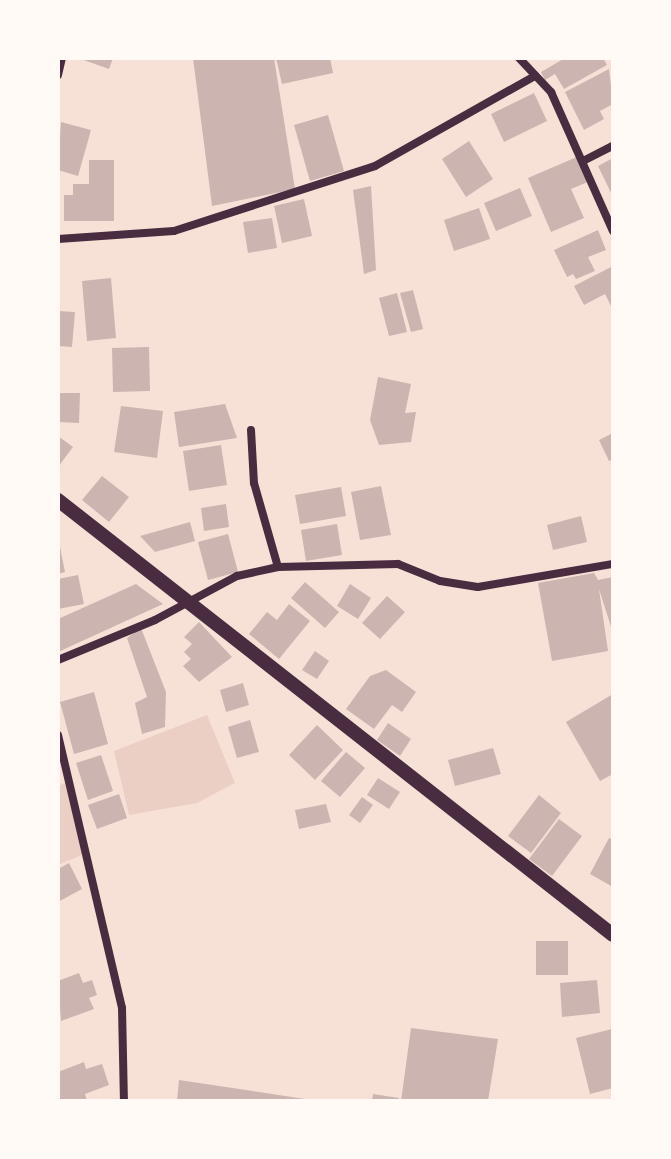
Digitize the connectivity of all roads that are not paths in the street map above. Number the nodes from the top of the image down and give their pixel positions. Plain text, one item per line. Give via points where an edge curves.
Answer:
1 (62, 58) edge
2 (519, 58) edge
3 (58, 75) edge
4 (535, 76) junction
5 (613, 146) edge
6 (585, 160) junction
7 (613, 231) edge
8 (58, 239) edge
9 (251, 430) dead end
10 (58, 500) edge
11 (613, 564) edge
12 (278, 567) junction
13 (184, 600) junction
14 (58, 660) edge
15 (58, 735) edge
16 (613, 935) edge
17 (124, 1101) edge

1 - 3 street
2 - 4 street
4 - 6 street via 551,92
4 - 8 street via 375,166 174,231
5 - 6 street
6 - 7 street
9 - 12 street via 254,483
10 - 13 street
11 - 12 street via 478,587 440,581 398,564
12 - 13 street via 237,576
13 - 14 street via 155,620
13 - 16 street
15 - 17 street via 122,1008

